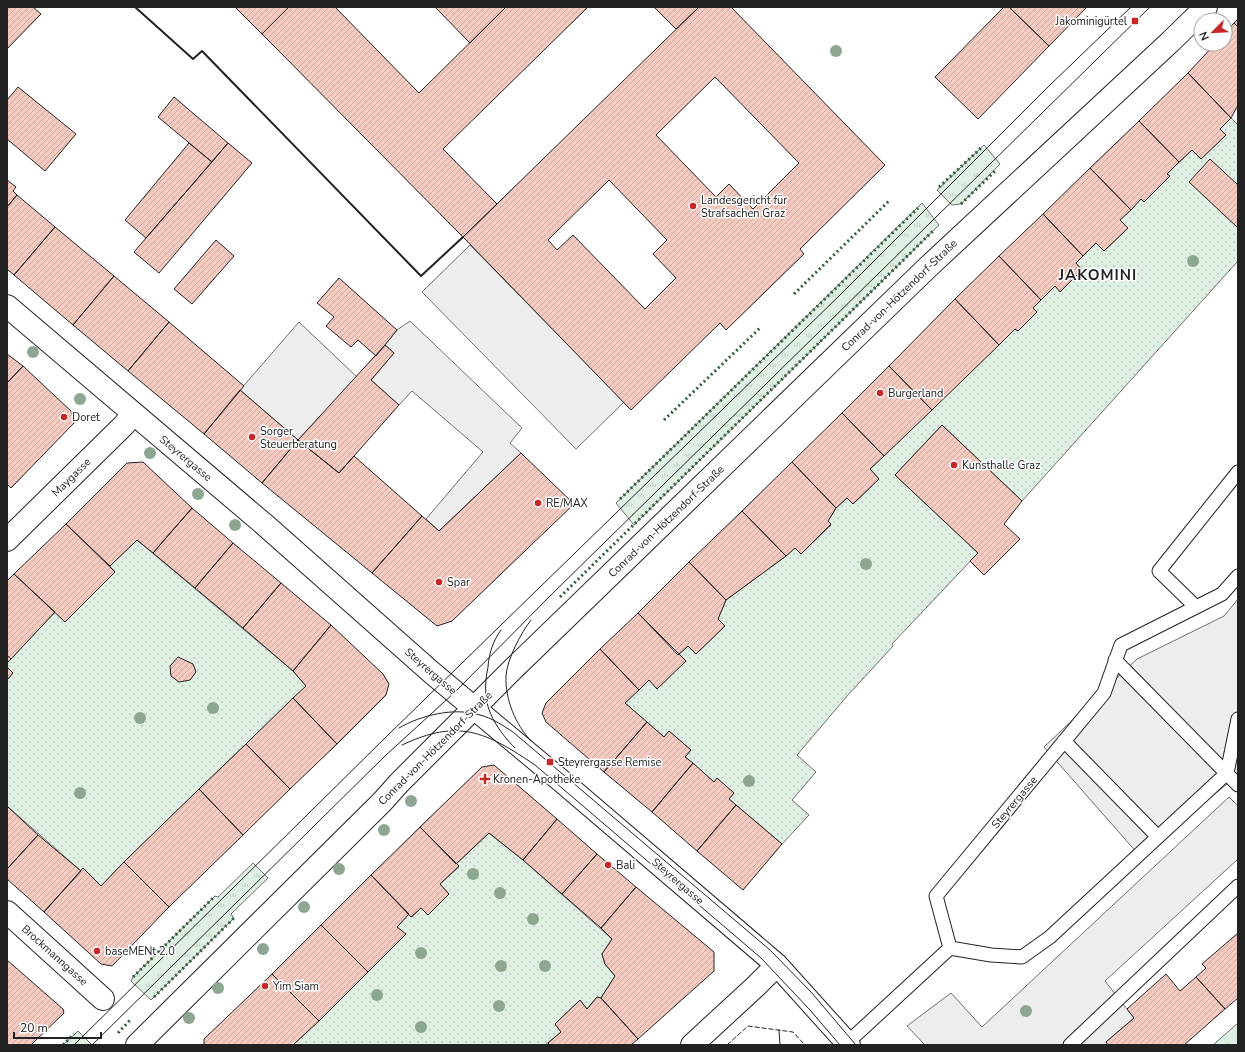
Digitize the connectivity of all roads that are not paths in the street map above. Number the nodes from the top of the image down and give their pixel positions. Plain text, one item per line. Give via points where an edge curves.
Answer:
1 (1206, 7) edge
2 (7, 306) edge
3 (133, 414) junction
4 (1238, 472) edge
5 (7, 540) edge
6 (1238, 576) edge
7 (1196, 607) junction
8 (1115, 660) junction
9 (474, 708) junction
10 (1238, 719) edge
11 (1064, 741) junction
12 (1227, 773) junction
13 (1238, 785) edge
14 (1158, 837) junction
15 (1238, 886) edge
16 (7, 912) edge
17 (950, 948) junction
18 (777, 965) junction
19 (103, 999) dead end
20 (140, 1044) edge
21 (848, 1044) edge
22 (692, 1045) edge
23 (1070, 1045) edge

1 - 9 street, Conrad-von-Hötzendorf-Straße via 934,262
2 - 3 street, Steyrergasse
3 - 5 street, Maygasse
3 - 9 street, Steyrergasse via 265,525
4 - 7 lane via 1159,570
6 - 7 lane, Steyrergasse via 1222,594
7 - 8 lane, Steyrergasse via 1121,645
8 - 11 lane, Steyrergasse via 1104,693
8 - 12 lane
9 - 18 street, Steyrergasse
9 - 20 street, Conrad-von-Hötzendorf-Straße
10 - 12 lane
11 - 14 lane
11 - 17 lane, Steyrergasse via 936,896
12 - 13 lane
12 - 14 lane
14 - 17 lane via 1050,937 1022,957
15 - 23 lane
16 - 19 street, Brockmanngasse
17 - 21 lane, Steyrergasse
18 - 21 street, Steyrergasse
18 - 22 street

